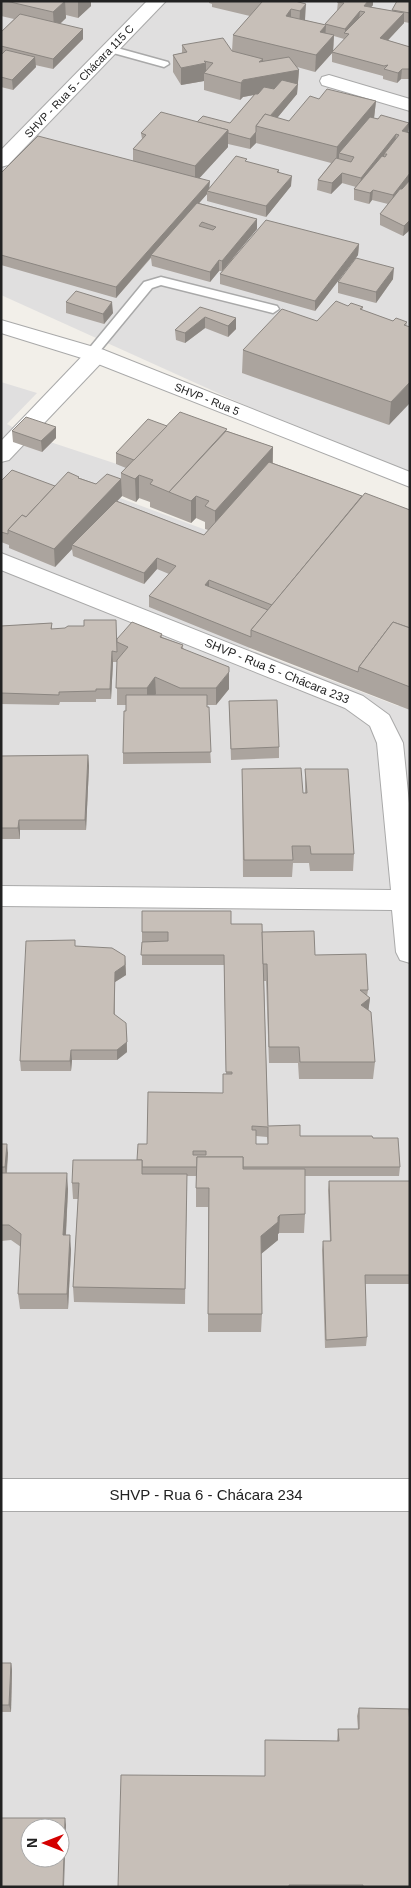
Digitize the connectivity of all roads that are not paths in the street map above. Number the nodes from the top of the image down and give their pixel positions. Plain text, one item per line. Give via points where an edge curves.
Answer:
1 (157, 1) edge
2 (110, 49) junction
3 (164, 64) dead end
4 (329, 81) dead end
5 (410, 105) edge
6 (1, 161) edge
7 (273, 309) dead end
8 (1, 326) edge
9 (93, 354) junction
10 (1, 455) edge
11 (410, 480) edge
12 (1, 561) edge
13 (1, 896) edge
14 (404, 900) junction
15 (410, 952) edge
16 (1, 1495) edge
17 (410, 1495) edge

1 - 2 street, SHVP - Rua 5 - Chácara 115 C
2 - 3 lane
2 - 6 street, SHVP - Rua 5 - Chácara 115 C
4 - 5 street
7 - 9 lane via 161,281 148,285
8 - 9 street, SHVP - Rua 5
9 - 10 street
9 - 11 street, SHVP - Rua 5
12 - 14 street, SHVP - Rua 5 - Chácara 233 via 354,702 380,721 390,743
13 - 14 street
14 - 15 street, SHVP - Rua 5 - Chácara 233
16 - 17 street, SHVP - Rua 6 - Chácara 234

